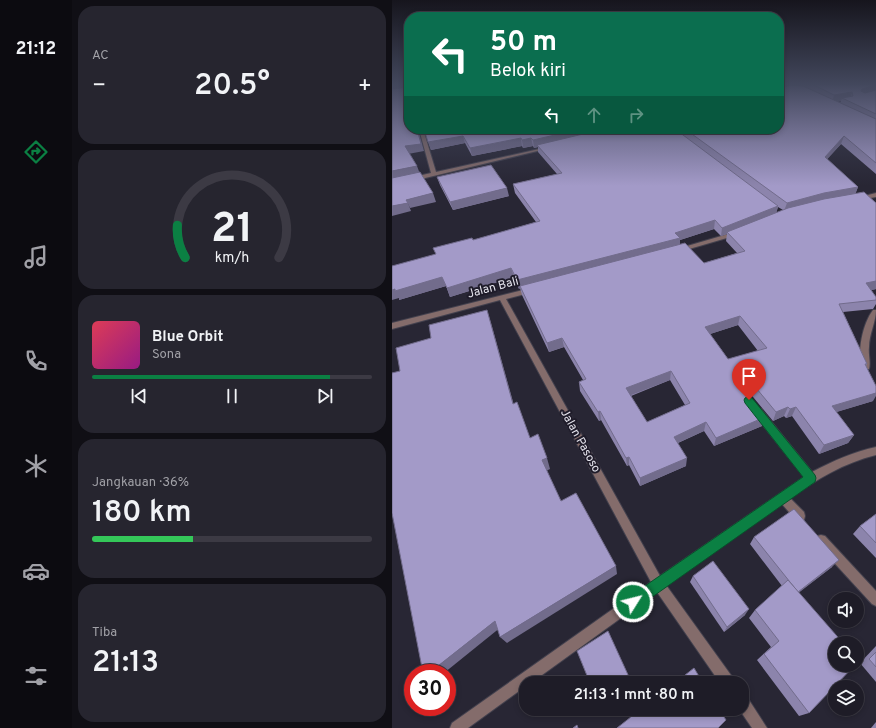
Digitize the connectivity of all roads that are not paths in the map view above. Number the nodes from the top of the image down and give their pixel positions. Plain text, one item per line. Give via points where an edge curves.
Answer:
1 (422, 134) edge
2 (553, 146) edge
3 (434, 174) junction
4 (392, 184) edge
5 (873, 196) edge
6 (849, 200) edge
7 (876, 203) edge
8 (743, 231) edge
9 (670, 253) edge
10 (541, 287) edge
11 (502, 297) junction
12 (876, 312) edge
13 (392, 326) edge
14 (869, 374) edge
15 (754, 407) edge
16 (876, 451) edge
17 (811, 478) junction
18 (783, 498) junction
19 (658, 584) junction
20 (876, 600) edge
21 (723, 676) edge
22 (749, 712) edge
23 (457, 728) edge
24 (760, 728) edge

1 - 3 street
2 - 3 street
3 - 4 street
5 - 6 street
5 - 7 street
8 - 9 street
10 - 11 street, Jalan Bali
11 - 13 street, Jalan Bali
11 - 19 street, Jalan Pasoso
12 - 14 street via 868,324 864,360
15 - 17 street
16 - 17 street via 856,455
17 - 18 street
18 - 19 street
18 - 20 street
19 - 21 street, Jalan Pasoso
19 - 23 street
22 - 24 street

